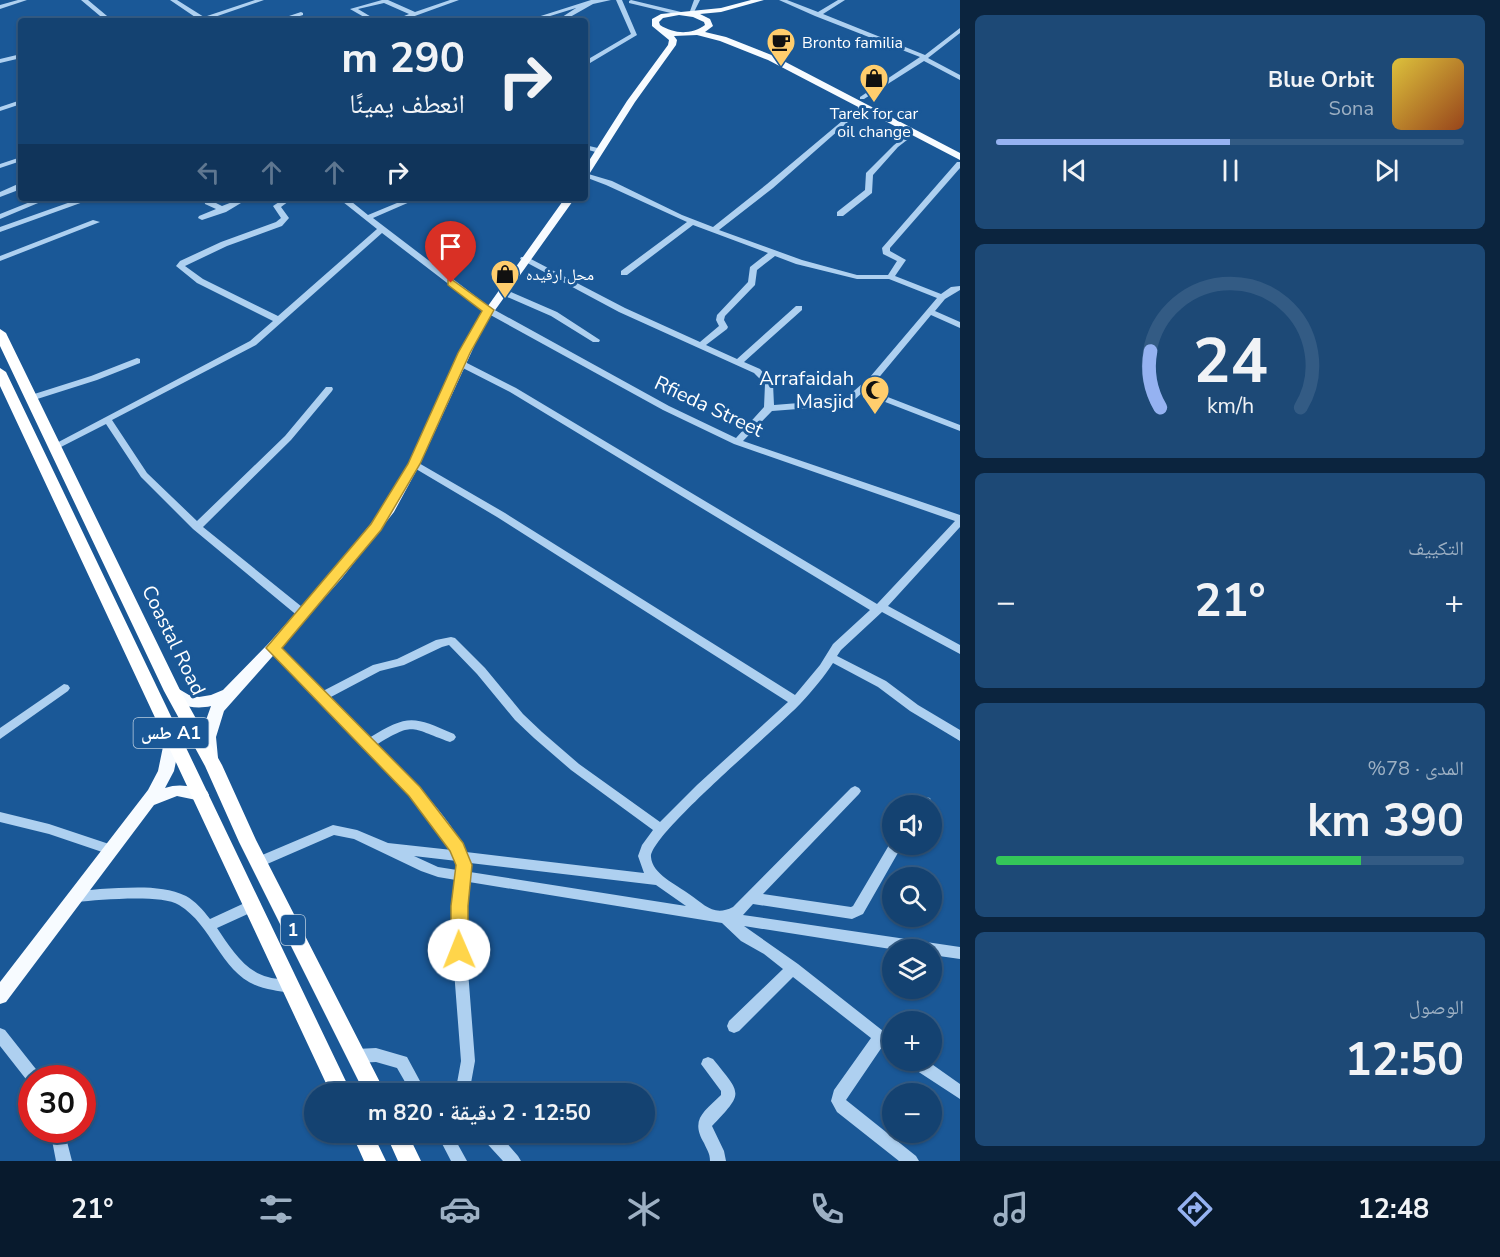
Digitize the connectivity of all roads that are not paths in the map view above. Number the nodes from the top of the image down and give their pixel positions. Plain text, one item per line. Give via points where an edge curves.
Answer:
1 (24, 0) edge
2 (84, 0) edge
3 (173, 0) edge
4 (261, 0) edge
5 (456, 0) edge
6 (608, 0) edge
7 (619, 0) edge
8 (697, 0) edge
9 (760, 0) edge
10 (782, 0) edge
11 (842, 0) edge
12 (629, 1) edge
13 (591, 2) junction
14 (750, 3) junction
15 (0, 7) edge
16 (685, 13) junction
17 (301, 14) dead end
18 (414, 14) junction
19 (817, 15) junction
20 (106, 18) edge
21 (197, 18) edge
22 (206, 18) edge
23 (288, 18) edge
24 (370, 18) edge
25 (403, 18) edge
26 (538, 18) edge
27 (564, 18) edge
28 (655, 21) junction
29 (709, 24) junction
30 (960, 30) edge
31 (665, 31) junction
32 (695, 34) junction
33 (665, 56) junction
34 (18, 57) edge
35 (924, 57) junction
36 (0, 61) edge
37 (588, 62) edge
38 (960, 78) edge
39 (18, 103) edge
40 (862, 103) junction
41 (0, 109) edge
42 (880, 112) junction
43 (913, 133) junction
44 (588, 148) edge
45 (960, 148) edge
46 (599, 152) junction
47 (960, 157) edge
48 (18, 160) edge
49 (960, 164) edge
50 (0, 166) edge
51 (588, 170) edge
52 (588, 176) edge
53 (18, 187) edge
54 (0, 195) edge
55 (39, 201) edge
56 (82, 201) dead end
57 (208, 201) edge
58 (240, 201) edge
59 (284, 201) edge
60 (346, 201) edge
61 (408, 201) edge
62 (568, 201) edge
63 (223, 210) junction
64 (840, 214) dead end
65 (0, 217) edge
66 (369, 217) junction
67 (202, 218) dead end
68 (96, 222) dead end
69 (692, 222) junction
70 (383, 228) junction
71 (0, 230) edge
72 (714, 230) junction
73 (773, 253) junction
74 (0, 259) edge
75 (524, 259) junction
76 (624, 273) dead end
77 (890, 277) junction
78 (960, 288) edge
79 (501, 291) junction
80 (942, 297) junction
81 (799, 308) dead end
82 (488, 310) junction
83 (930, 312) junction
84 (279, 320) junction
85 (960, 325) edge
86 (0, 333) edge
87 (596, 340) dead end
88 (701, 345) junction
89 (138, 361) dead end
90 (739, 362) junction
91 (460, 363) junction
92 (0, 372) edge
93 (329, 389) dead end
94 (863, 390) junction
95 (31, 398) junction
96 (769, 408) junction
97 (107, 419) junction
98 (960, 428) edge
99 (737, 442) junction
100 (54, 447) junction
101 (414, 464) junction
102 (960, 520) edge
103 (197, 527) junction
104 (879, 609) junction
105 (303, 614) junction
106 (273, 648) junction
107 (960, 650) edge
108 (830, 657) junction
109 (64, 688) dead end
110 (172, 691) junction
111 (229, 693) junction
112 (323, 696) junction
113 (796, 701) junction
114 (0, 734) edge
115 (960, 736) edge
116 (173, 737) junction
117 (450, 737) dead end
118 (369, 744) junction
119 (213, 765) junction
120 (855, 791) dead end
121 (201, 795) junction
122 (145, 805) junction
123 (0, 817) edge
124 (661, 829) junction
125 (380, 847) junction
126 (111, 849) junction
127 (890, 855) edge
128 (462, 857) junction
129 (258, 863) junction
130 (462, 878) junction
131 (659, 880) junction
132 (77, 896) junction
133 (751, 898) junction
134 (254, 905) junction
135 (710, 916) junction
136 (725, 918) junction
137 (210, 926) junction
138 (960, 953) edge
139 (793, 968) junction
140 (291, 986) junction
141 (0, 996) edge
142 (734, 1026) dead end
143 (0, 1035) edge
144 (880, 1037) joint
145 (357, 1056) junction
146 (708, 1064) dead end
147 (24, 1065) edge
148 (929, 1071) edge
149 (337, 1083) edge
150 (370, 1083) edge
151 (414, 1083) edge
152 (464, 1083) edge
153 (960, 1092) edge
154 (60, 1143) edge
155 (366, 1143) edge
156 (401, 1143) edge
157 (449, 1143) edge
158 (496, 1143) edge
159 (64, 1161) edge
160 (375, 1161) edge
161 (410, 1161) edge
162 (459, 1161) edge
163 (513, 1161) edge
164 (718, 1161) edge
165 (912, 1161) edge

1 - 15 street
2 - 20 street
3 - 21 street
4 - 22 street
5 - 18 street
6 - 13 street
7 - 37 street via 634,35
8 - 16 street
9 - 14 main road
10 - 19 street
11 - 19 street
12 - 16 street
12 - 28 street
13 - 26 street
13 - 27 street
14 - 16 main road
14 - 29 main road
16 - 28 main road via 662,16
16 - 29 main road
17 - 23 street
18 - 24 street via 385,1 353,9
18 - 25 street
19 - 35 street
28 - 31 main road
29 - 32 main road
29 - 40 main road via 780,55
30 - 35 street
31 - 32 main road
31 - 33 main road via 673,42
32 - 33 main road
32 - 40 main road via 723,39 771,58
33 - 46 main road
34 - 36 street
35 - 38 street
35 - 40 street
39 - 41 street
40 - 42 main road
40 - 72 street via 764,192
42 - 43 main road
42 - 45 main road
43 - 47 main road
43 - 64 street via 869,175 869,191
44 - 46 street
46 - 51 main road
48 - 50 street
49 - 77 street via 886,248 886,252 902,260
52 - 69 street
53 - 54 street
55 - 65 street
56 - 71 street
57 - 63 street
58 - 63 street
59 - 84 street via 277,206 284,215 283,221 180,266 200,281
60 - 66 street, Rfieda Street
61 - 66 street
62 - 75 main road
63 - 67 street
66 - 70 street, Rfieda Street
68 - 74 street
69 - 72 street
69 - 76 street
70 - 82 street, Rfieda Street
70 - 84 street
72 - 73 street
73 - 77 street via 844,275
73 - 88 street via 753,269 752,283 721,315 724,327
75 - 79 main road
75 - 88 street via 622,310
77 - 80 street
78 - 80 street
79 - 82 main road
79 - 87 street via 554,314
80 - 83 street
81 - 90 street
82 - 91 main road
82 - 99 street, Rfieda Street via 666,408
83 - 85 street
83 - 94 street
84 - 97 street via 243,350
86 - 95 highway, Coastal Road / طس A1
88 - 90 street
89 - 95 street
90 - 96 street via 757,371 769,384
91 - 101 main road
91 - 104 street via 513,390
92 - 116 highway, طس A1
93 - 103 street via 288,438
94 - 96 street via 837,403
94 - 98 street
95 - 100 highway, Coastal Road / طس A1
96 - 99 street
97 - 100 street
97 - 103 street via 144,475
99 - 102 street, Rfieda Street
100 - 110 highway, Coastal Road / طس A1
101 - 105 main road via 376,527
101 - 113 street
102 - 104 street
103 - 105 street
104 - 107 street
104 - 108 street
105 - 106 main road
106 - 111 main road
106 - 112 street
108 - 113 street
108 - 115 street via 882,684
109 - 114 street
110 - 111 main road via 187,701 201,702
110 - 119 highway, Coastal Road / طس A1
111 - 119 main road via 209,728 208,747
112 - 118 street
112 - 124 street via 376,668 451,641 544,741
113 - 124 street
116 - 121 highway, طس A1
116 - 122 main road via 166,771
117 - 118 street via 418,723 407,723
118 - 128 street via 426,805
119 - 129 highway, Coastal Road / 1
120 - 133 street
121 - 122 main road via 177,790
121 - 134 highway, طس A1
122 - 126 main road
123 - 126 street
124 - 131 street via 644,855 649,870
125 - 128 street
125 - 129 street via 348,831 333,830
125 - 130 street via 417,866
126 - 132 main road
127 - 133 street via 852,914
128 - 130 street
128 - 131 street
129 - 145 highway, Coastal Road / 1
130 - 135 street
130 - 152 street via 458,932 468,1061
131 - 135 street
132 - 137 street via 130,894 181,900
132 - 141 main road
133 - 136 street
134 - 137 street
134 - 140 highway, طس A1
135 - 136 street
136 - 138 street
136 - 139 street
137 - 140 street via 242,970 264,982
139 - 142 street
139 - 144 street
140 - 149 highway, طس A1
143 - 147 street
144 - 165 street via 838,1101
145 - 150 highway, Coastal Road / 1
145 - 151 street via 376,1055 402,1062
146 - 164 street via 728,1089 728,1098 704,1123
148 - 153 street
154 - 159 street
155 - 160 highway
156 - 161 highway
157 - 162 street
158 - 163 street

